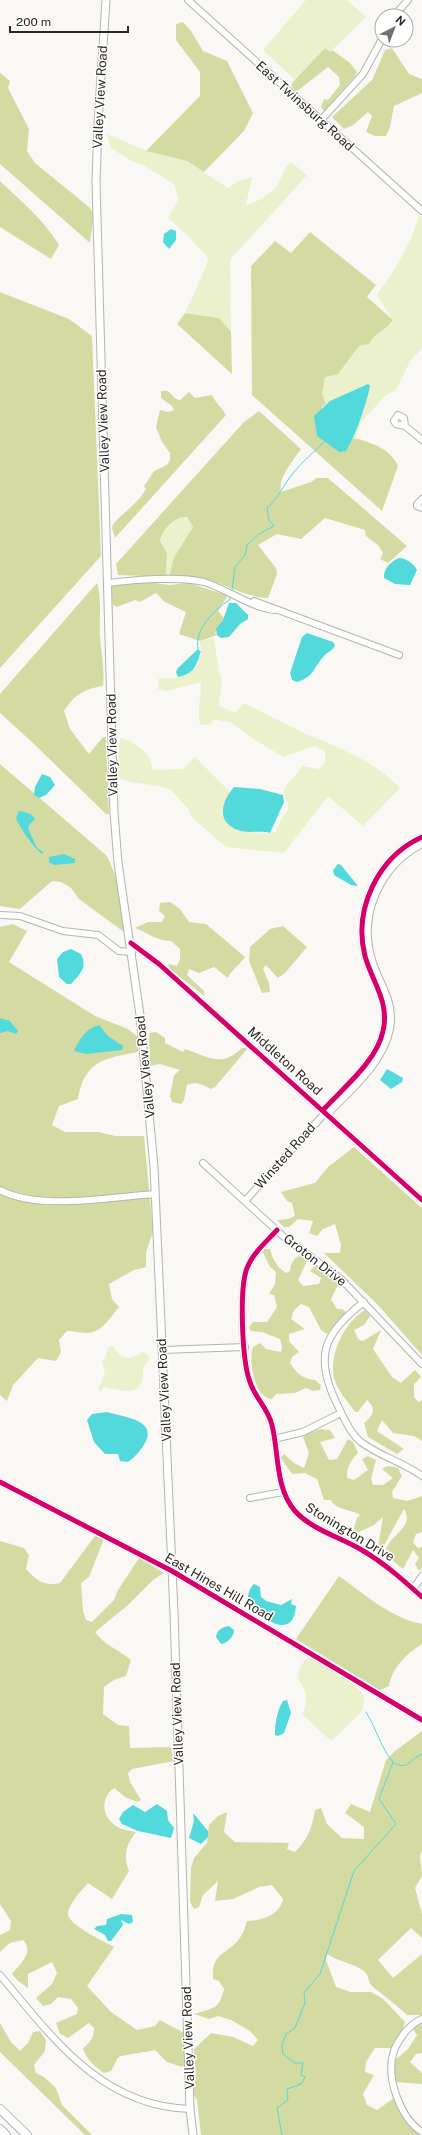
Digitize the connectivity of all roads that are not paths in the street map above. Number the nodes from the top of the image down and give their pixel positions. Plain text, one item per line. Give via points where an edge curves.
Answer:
1 (106, 0) edge
2 (188, 0) edge
3 (408, 0) edge
4 (401, 8) edge
5 (377, 48) edge
6 (321, 120) junction
7 (422, 211) edge
8 (405, 426) dead end
9 (422, 440) edge
10 (422, 499) edge
11 (422, 508) edge
12 (108, 583) junction
13 (399, 655) dead end
14 (422, 837) edge
15 (422, 844) edge
16 (387, 868) junction
17 (0, 915) edge
18 (131, 943) junction
19 (132, 952) junction
20 (326, 1112) junction
21 (203, 1163) dead end
22 (0, 1190) edge
23 (155, 1194) junction
24 (422, 1200) edge
25 (245, 1201) junction
26 (277, 1230) junction
27 (364, 1302) junction
28 (245, 1347) junction
29 (162, 1350) junction
30 (422, 1364) edge
31 (341, 1414) junction
32 (274, 1439) junction
33 (422, 1476) edge
34 (0, 1482) edge
35 (283, 1492) junction
36 (250, 1498) dead end
37 (172, 1571) junction
38 (422, 1576) edge
39 (413, 1588) junction
40 (422, 1597) edge
41 (422, 1720) edge
42 (0, 1975) edge
43 (422, 2019) edge
44 (0, 2109) edge
45 (190, 2109) junction
46 (0, 2130) edge
47 (422, 2132) edge
48 (6, 2135) edge
49 (27, 2135) edge
50 (193, 2135) edge

1 - 12 main road, Valley View Road via 96,173
2 - 6 street, East Twinsburg Road
3 - 4 street
5 - 6 street via 362,74
6 - 7 street, East Twinsburg Road
8 - 9 street
10 - 11 street via 417,504
12 - 13 street via 193,580 259,607 275,610
12 - 18 main road, Valley View Road via 115,833
14 - 16 street via 403,849
15 - 16 street
16 - 20 street, Winsted Road via 369,918 370,952 382,996 385,1024 381,1040 367,1063
17 - 19 street via 20,916 63,931 98,935 119,950
18 - 19 main road, Valley View Road
18 - 20 street, Middleton Road via 159,964
19 - 23 main road, Valley View Road via 145,1059
20 - 24 street, Middleton Road
20 - 25 street, Winsted Road
21 - 25 street, Groton Drive
22 - 23 street via 40,1202
23 - 29 main road, Valley View Road
25 - 26 street, Groton Drive
26 - 27 street, Groton Drive via 295,1246 335,1273
26 - 28 street, Stonington Drive via 254,1256 246,1273 243,1294
27 - 30 street, Groton Drive
27 - 31 street via 338,1326 326,1351 326,1378
28 - 29 street
28 - 32 street, Stonington Drive via 250,1384 270,1417
29 - 37 main road, Valley View Road
31 - 32 street via 303,1432
31 - 33 street via 361,1442
32 - 35 street, Stonington Drive
34 - 37 street, East Hines Hill Road
35 - 36 street
35 - 39 street, Stonington Drive via 292,1507 305,1520 375,1558
37 - 41 street, East Hines Hill Road
37 - 45 main road, Valley View Road
38 - 39 street
39 - 40 street, Stonington Drive
42 - 45 street via 59,2046 83,2068 126,2093 163,2106
43 - 47 street via 414,2023 403,2036 394,2051 392,2064 393,2080 400,2102 411,2121
44 - 49 highway
45 - 50 main road, Valley View Road
46 - 48 highway

